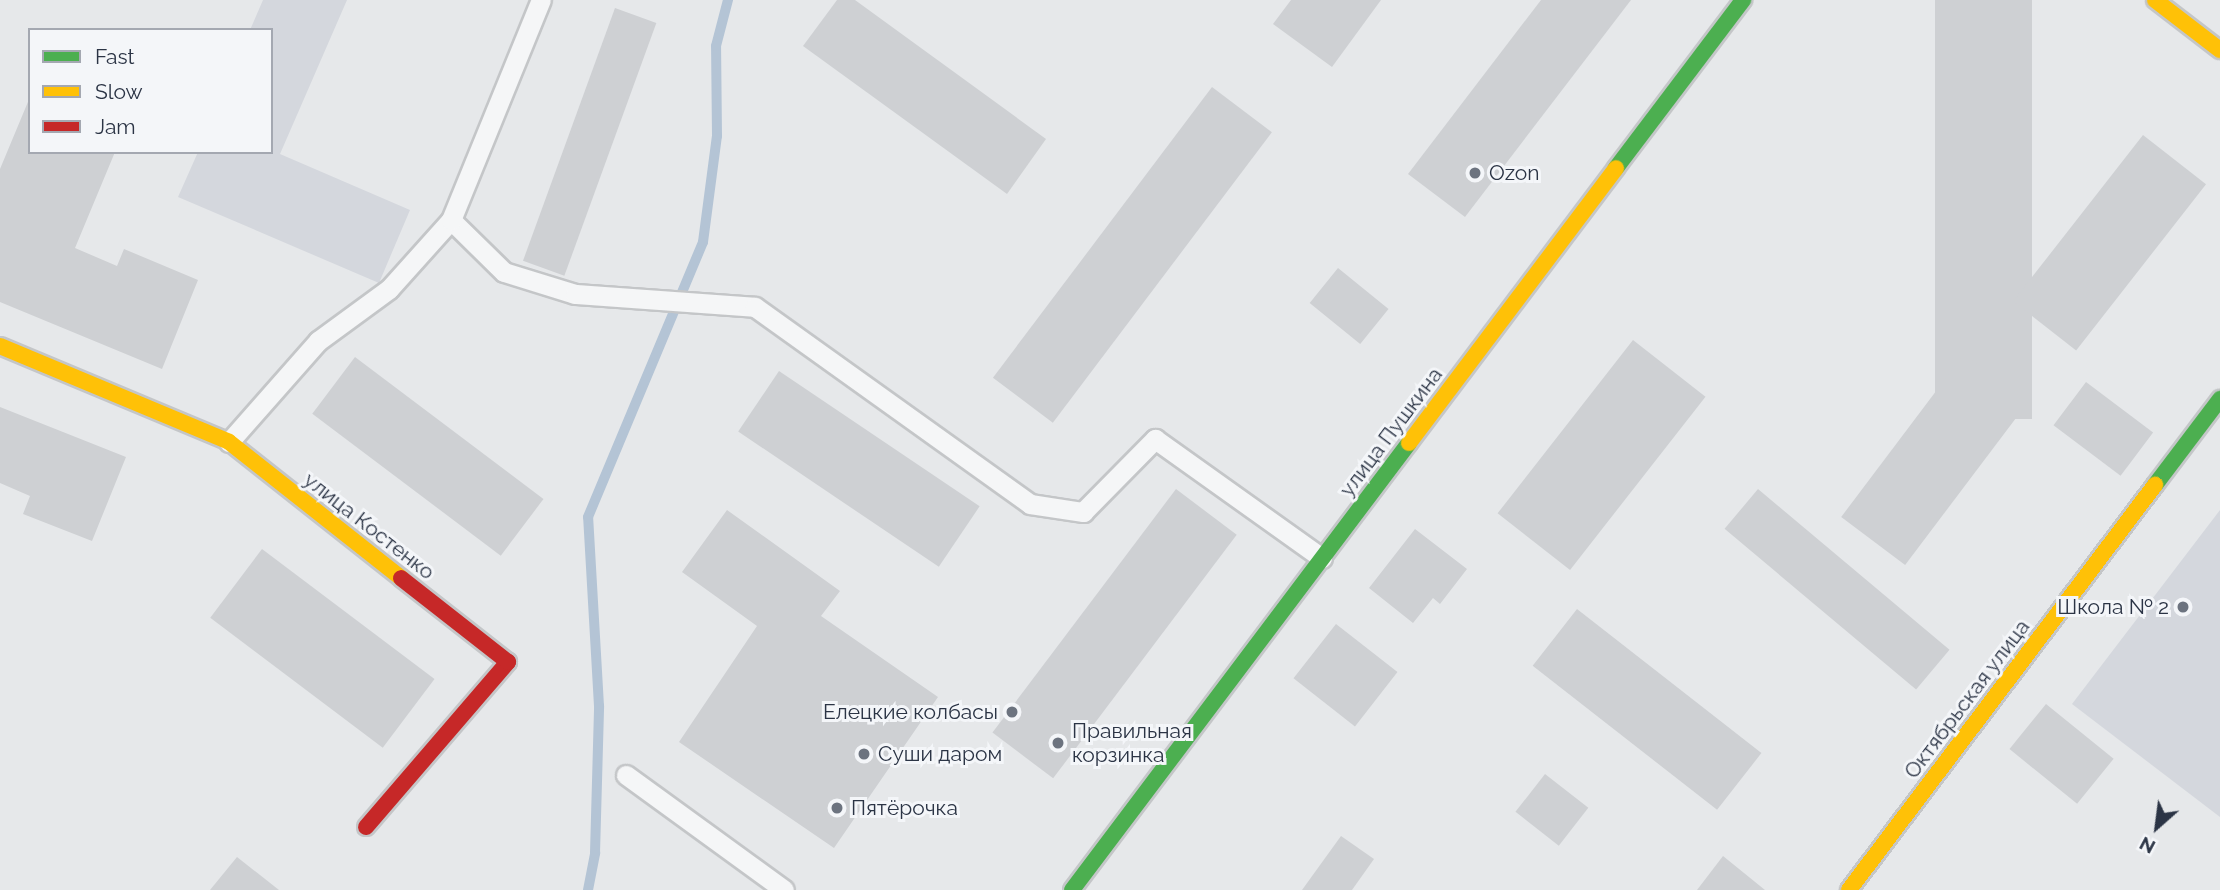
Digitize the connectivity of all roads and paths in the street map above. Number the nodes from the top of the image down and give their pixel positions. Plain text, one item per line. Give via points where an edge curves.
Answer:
1 (541, 0) edge
2 (1743, 0) edge
3 (2155, 0) edge
4 (2220, 50) edge
5 (451, 220) junction
6 (0, 346) edge
7 (2220, 399) edge
8 (229, 442) junction
9 (1322, 558) junction
10 (626, 775) dead end
11 (366, 827) dead end
12 (784, 890) edge
13 (1072, 890) edge
14 (1849, 890) edge

1 - 5 lane
2 - 9 street, улица Пушкина
3 - 4 street
5 - 8 lane via 389,289 318,341
5 - 9 lane via 504,272 575,294 755,307 1030,503 1083,512 1155,439
6 - 8 street, улица Костенко
7 - 14 street, Октябрьская улица
8 - 11 street, улица Костенко via 508,662
9 - 13 street, улица Пушкина
10 - 12 lane

